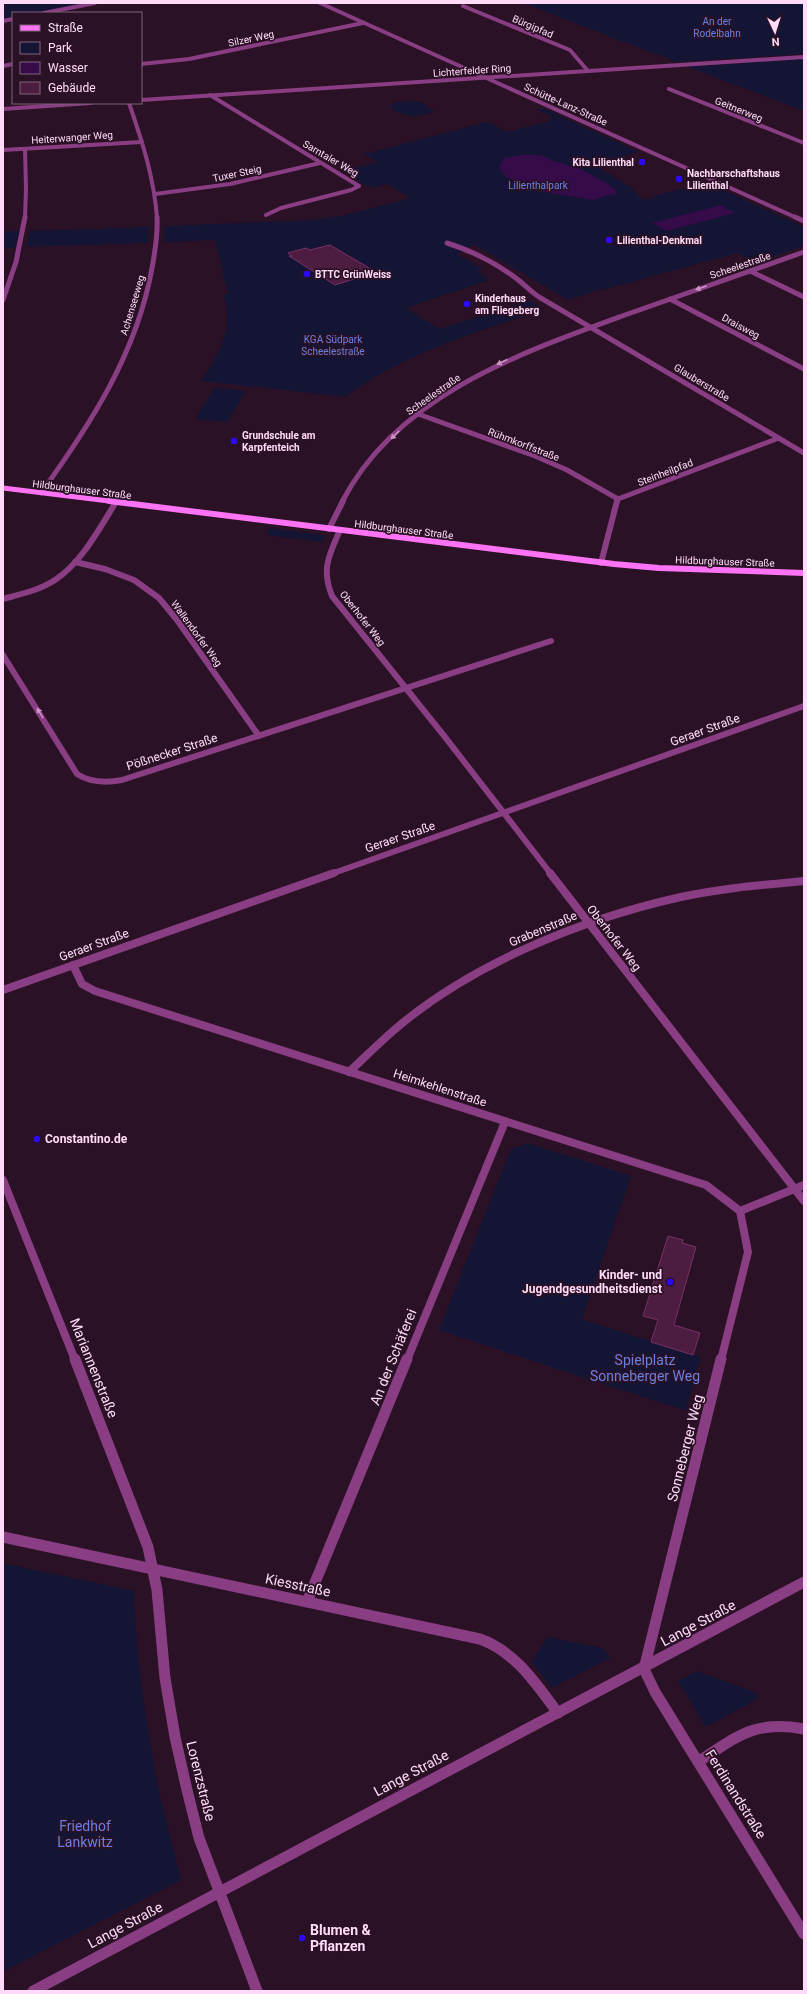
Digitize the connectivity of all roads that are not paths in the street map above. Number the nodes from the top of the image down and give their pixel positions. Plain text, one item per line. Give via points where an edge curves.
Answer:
1 (95, 3) edge
2 (320, 3) edge
3 (463, 6) dead end
4 (65, 9) junction
5 (49, 12) edge
6 (70, 12) edge
7 (363, 23) junction
8 (804, 57) edge
9 (142, 64) edge
10 (588, 71) junction
11 (486, 78) junction
12 (669, 89) dead end
13 (210, 95) junction
14 (142, 100) edge
15 (73, 104) edge
16 (129, 104) edge
17 (3, 108) edge
18 (142, 142) junction
19 (804, 143) edge
20 (25, 149) junction
21 (3, 150) edge
22 (320, 163) junction
23 (155, 194) junction
24 (266, 215) dead end
25 (804, 221) edge
26 (447, 243) dead end
27 (804, 252) edge
28 (750, 271) junction
29 (804, 298) edge
30 (670, 299) junction
31 (3, 300) edge
32 (590, 327) junction
33 (804, 369) edge
34 (418, 414) junction
35 (779, 438) junction
36 (804, 453) edge
37 (3, 488) edge
38 (41, 493) junction
39 (618, 499) junction
40 (116, 502) junction
41 (329, 529) junction
42 (340, 530) junction
43 (75, 562) junction
44 (601, 563) junction
45 (804, 573) edge
46 (3, 599) edge
47 (551, 641) dead end
48 (3, 655) edge
49 (407, 689) junction
50 (804, 706) edge
51 (259, 736) junction
52 (503, 814) junction
53 (804, 881) edge
54 (588, 923) junction
55 (73, 964) junction
56 (3, 990) edge
57 (349, 1072) junction
58 (505, 1122) junction
59 (3, 1180) edge
60 (804, 1185) edge
61 (795, 1189) junction
62 (804, 1201) edge
63 (740, 1211) junction
64 (3, 1538) edge
65 (154, 1569) junction
66 (804, 1582) edge
67 (307, 1602) junction
68 (644, 1668) junction
69 (558, 1714) junction
70 (804, 1729) edge
71 (698, 1762) junction
72 (220, 1890) junction
73 (804, 1934) edge
74 (33, 1991) edge
75 (257, 1991) edge

1 - 4 street
2 - 7 street, Schütte-Lanz-Straße
3 - 10 street, Bürgipfad via 570,50
4 - 5 street
4 - 6 street
7 - 9 street, Silzer Weg via 189,59
7 - 11 street, Schütte-Lanz-Straße
8 - 10 street, Lichterfelder Ring
10 - 11 street, Lichterfelder Ring
11 - 13 street, Lichterfelder Ring
11 - 25 street, Schütte-Lanz-Straße
12 - 19 street, Geitnerweg
13 - 14 street, Lichterfelder Ring
13 - 22 street, Sarntaler Weg
15 - 17 street
16 - 18 street, Achenseeweg
18 - 20 street, Heiterwanger Weg
18 - 23 street, Achenseeweg
20 - 21 street, Heiterwanger Weg
20 - 31 street via 28,192 22,241
22 - 23 street, Tuxer Steig via 230,184
22 - 24 street, Sarntaler Weg via 359,186 274,210
23 - 38 street, Achenseeweg via 158,230 147,293 133,335 119,369 91,420
26 - 32 street via 463,248 518,279 526,289
27 - 28 street, Scheelestraße
28 - 29 street
28 -> 30 street, Scheelestraße
30 - 32 street, Scheelestraße
30 - 33 street, Draisweg
32 -> 34 street, Scheelestraße via 535,346 490,367 451,390
32 - 35 street, Glauberstraße
34 - 39 street, Rühmkorffstraße via 535,456 567,470
34 -> 41 street, Scheelestraße via 363,470 350,488
35 - 36 street, Glauberstraße
35 - 39 street, Steinheilpfad
37 - 38 main road, Hildburghauser Straße
38 - 40 main road, Hildburghauser Straße
39 - 44 street
40 - 41 main road, Hildburghauser Straße
40 - 43 street
41 - 42 main road, Hildburghauser Straße
42 - 44 main road, Hildburghauser Straße
42 - 49 street, Oberhofer Weg via 325,564 328,588
43 - 46 street via 46,586
43 - 51 street, Wallendorfer Weg via 105,569 134,580 158,598 177,620
44 - 45 main road, Hildburghauser Straße via 659,568
47 - 49 street
51 -> 48 street, Pößnecker Straße via 112,782 94,782 82,778 70,764
49 - 51 street, Pößnecker Straße
49 - 52 street, Oberhofer Weg
50 - 52 street, Geraer Straße
52 - 54 street, Oberhofer Weg
52 - 55 street, Geraer Straße
53 - 54 street, Grabenstraße via 764,883 710,891 664,900
54 - 57 street, Grabenstraße via 513,954 452,989 403,1021
54 - 61 street, Oberhofer Weg
55 - 56 street, Geraer Straße
55 - 57 street, Heimkehlenstraße via 82,984 95,991
57 - 58 street, Heimkehlenstraße
58 - 63 street, Heimkehlenstraße via 706,1186
58 - 67 street, An der Schäferei
59 - 65 street, Mariannenstraße via 105,1434
60 - 61 street
61 - 62 street, Oberhofer Weg
61 - 63 street
63 - 68 street, Sonneberger Weg via 748,1252
64 - 65 street, Kiesstraße
65 - 67 street, Kiesstraße
65 - 72 street, Lorenzstraße via 165,1678 175,1737 199,1838
66 - 68 street, Lange Straße
67 - 69 street, Kiesstraße via 448,1631 490,1643 522,1666
68 - 69 street, Lange Straße
68 - 71 street, Ferdinandstraße via 655,1692
69 - 72 street, Lange Straße
70 - 71 street via 767,1726 749,1732
71 - 73 street, Ferdinandstraße
72 - 74 street, Lange Straße
72 - 75 street, Lorenzstraße

